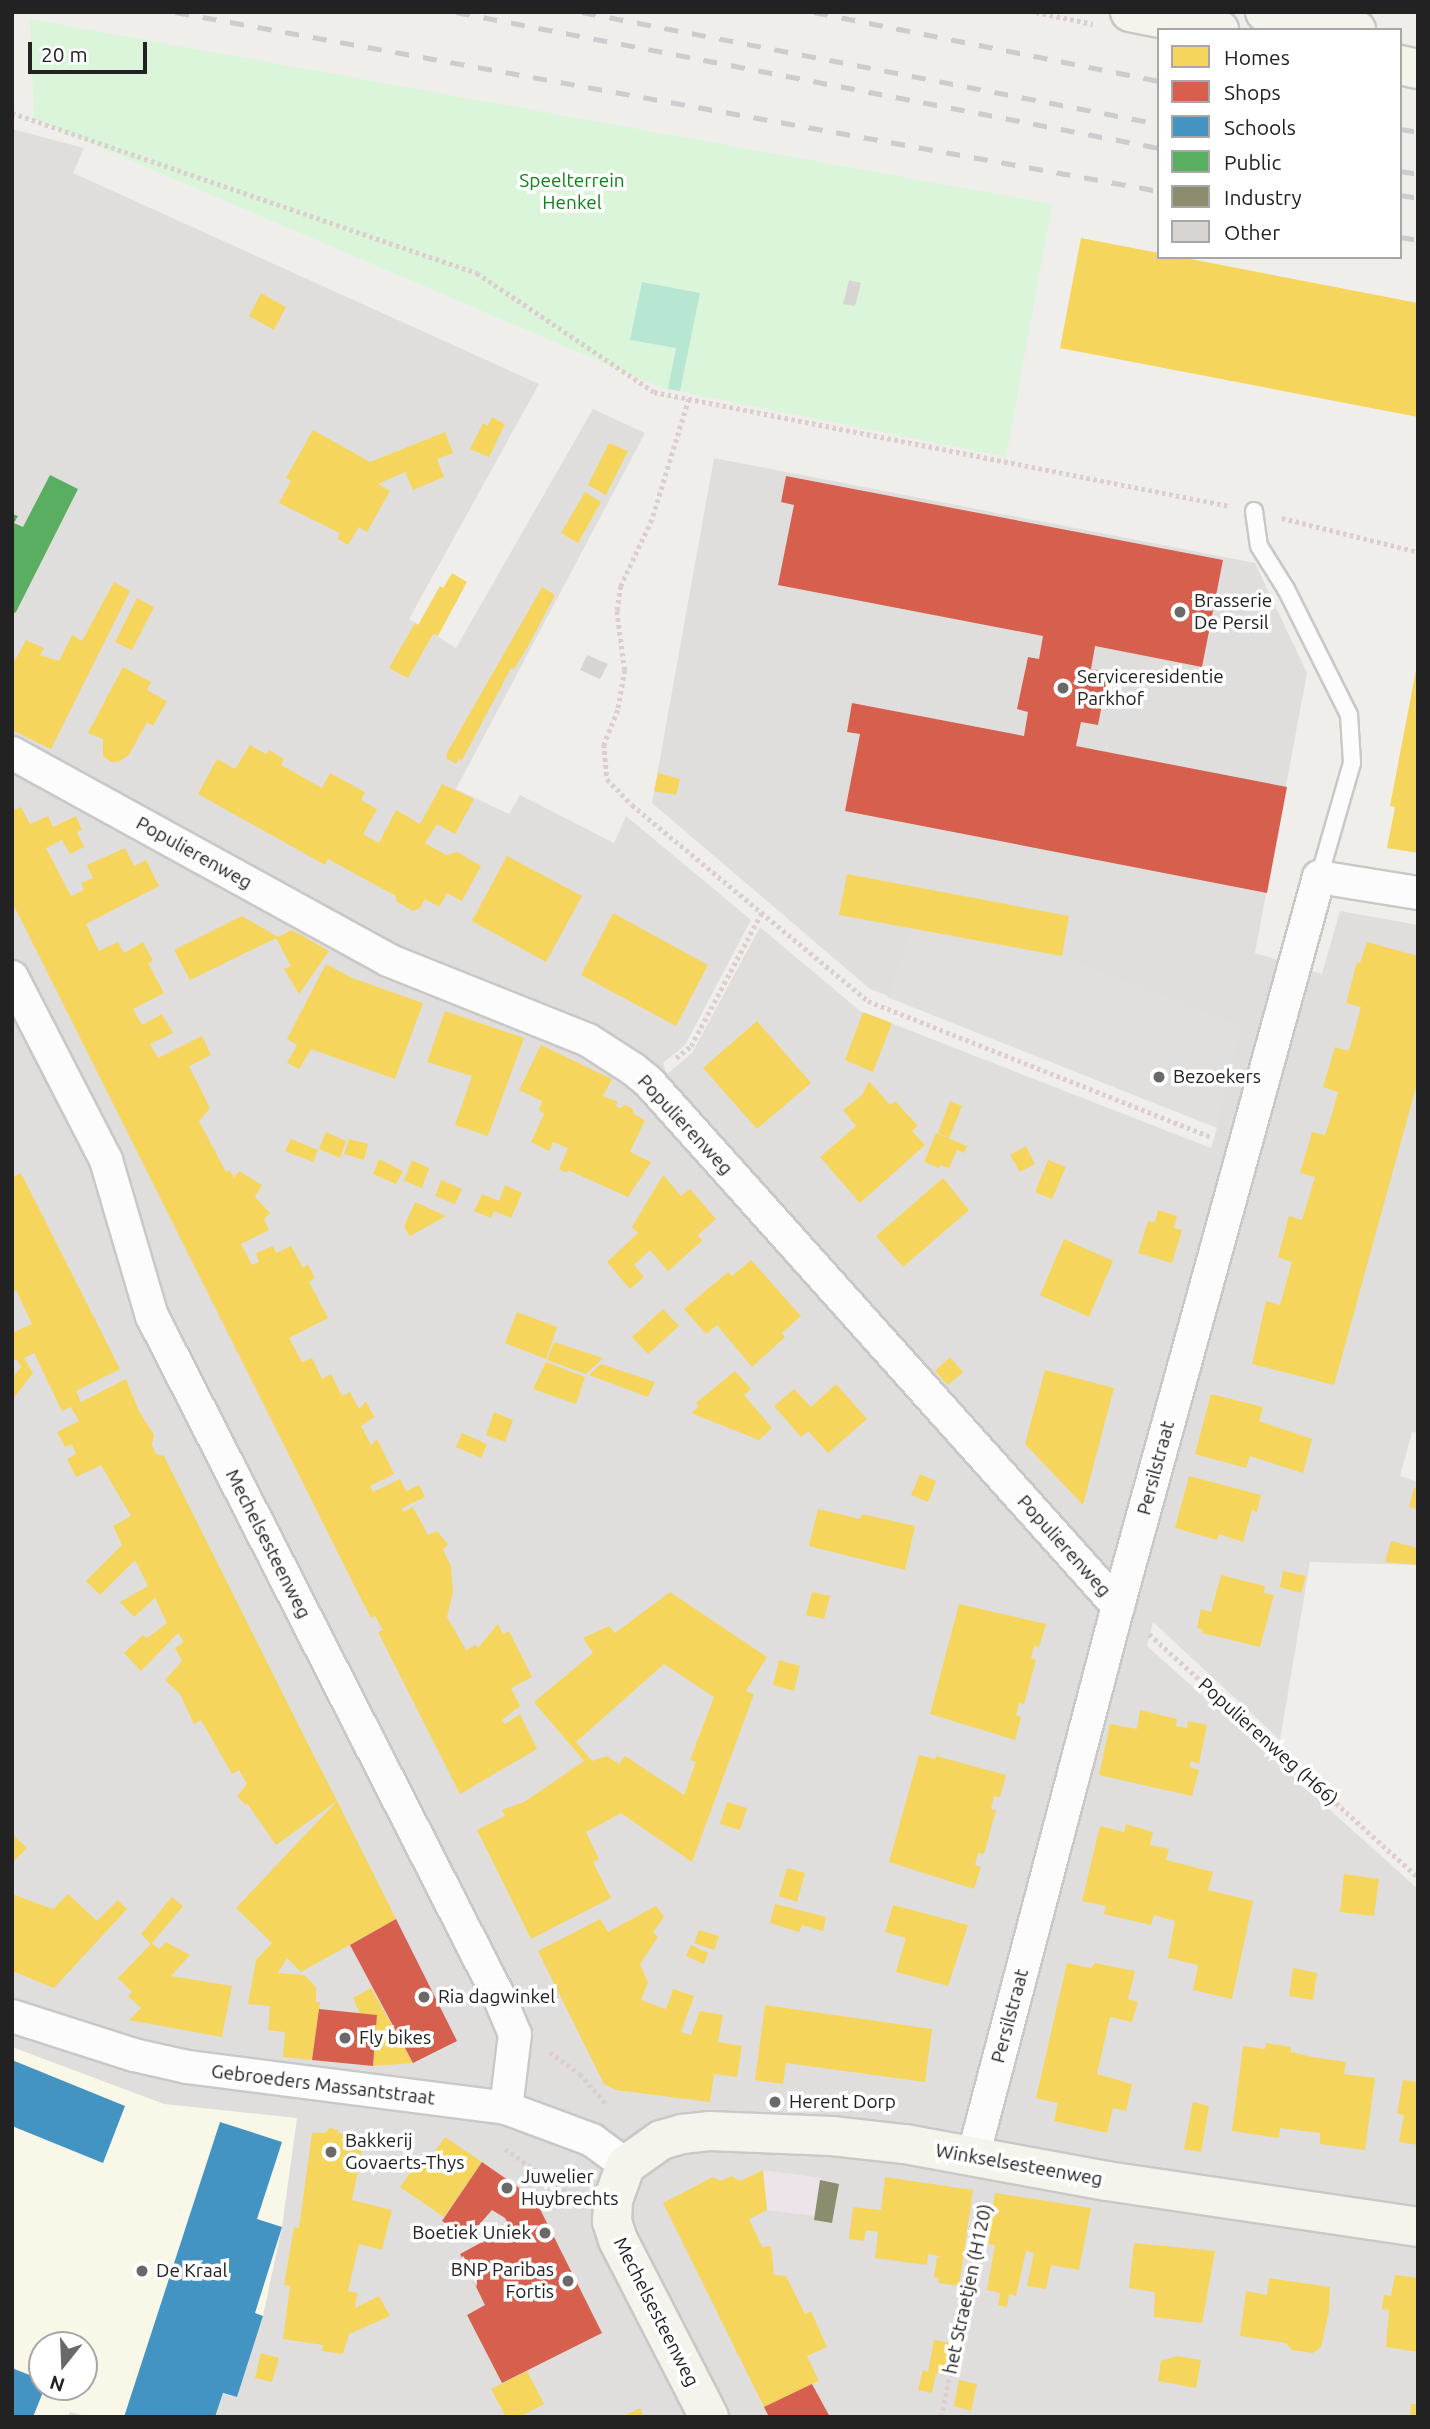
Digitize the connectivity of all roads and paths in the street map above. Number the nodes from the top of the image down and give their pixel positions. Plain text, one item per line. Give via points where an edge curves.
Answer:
1 (1130, 12) edge
2 (1265, 12) edge
3 (1209, 28) edge
4 (1346, 28) edge
5 (12, 113) edge
6 (689, 399) junction
7 (1254, 511) junction
8 (1418, 552) edge
9 (12, 753) edge
10 (1319, 877) junction
11 (1418, 892) edge
12 (762, 912) junction
13 (12, 977) edge
14 (648, 1081) junction
15 (1242, 1149) junction
16 (1118, 1606) junction
17 (1418, 1877) edge
18 (12, 2016) edge
19 (492, 2106) junction
20 (984, 2159) junction
21 (626, 2165) junction
22 (578, 2200) dead end
23 (1418, 2227) edge
24 (709, 2417) edge
25 (941, 2417) edge

1 - 3 street
2 - 4 street
5 - 6 path via 477,273 654,392
6 - 7 path
6 - 12 path via 652,520 621,586 617,611 625,670 618,710 604,744 607,779
7 - 8 path
7 - 10 lane via 1259,546 1286,589 1349,715 1352,763
9 - 14 street, Populierenweg via 388,960 588,1041
10 - 11 street
10 - 15 street, Persilstraat
12 - 14 path via 691,1046
12 - 15 path via 868,1001
13 - 19 street, Mechelsesteenweg via 106,1160 152,1316 500,1999 514,2034
14 - 16 street, Populierenweg
15 - 16 street, Persilstraat
16 - 17 path, Populierenweg (H66)
16 - 20 street, Persilstraat
18 - 19 street, Gebroeders Massantstraat via 122,2052 187,2067
19 - 21 street, Gebroeders Massantstraat via 592,2140
19 - 22 path via 483,2134
20 - 21 street, Winkselsesteenweg via 832,2136 709,2131 661,2140
20 - 23 street, Winkselsesteenweg
20 - 25 path, het Straetjen (H120)
21 - 24 street, Mechelsesteenweg via 613,2200 612,2221 618,2240

